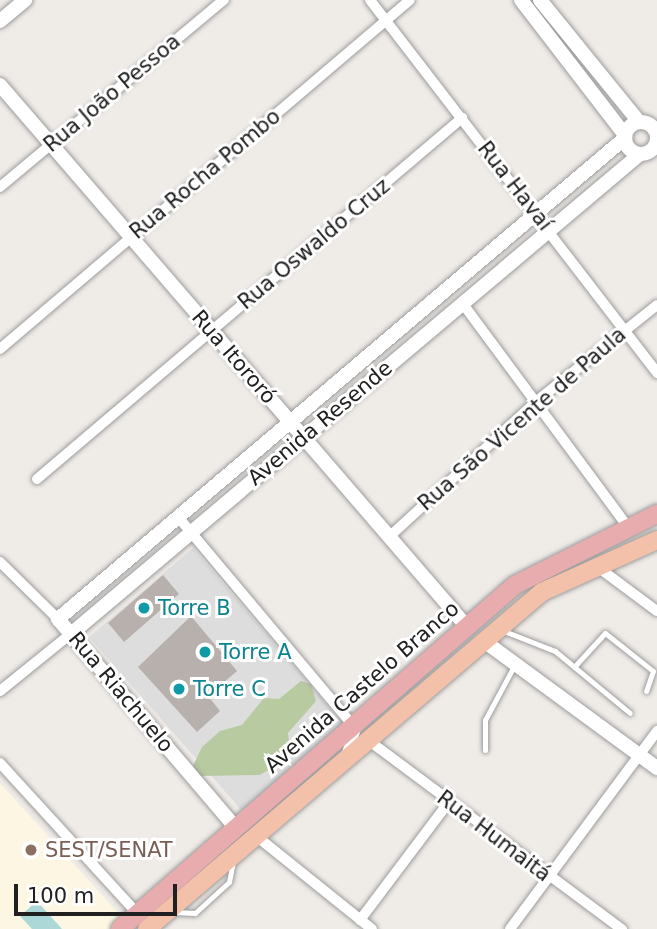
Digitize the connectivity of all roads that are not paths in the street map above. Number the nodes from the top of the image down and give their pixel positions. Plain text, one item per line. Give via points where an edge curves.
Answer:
1 (25, 0) edge
2 (224, 0) edge
3 (370, 0) edge
4 (410, 0) edge
5 (521, 0) edge
6 (540, 0) edge
7 (0, 21) edge
8 (386, 21) junction
9 (0, 85) edge
10 (657, 113) edge
11 (462, 118) junction
12 (642, 122) junction
13 (625, 137) junction
14 (50, 144) junction
15 (652, 151) edge
16 (0, 187) edge
17 (537, 215) junction
18 (550, 230) junction
19 (130, 237) junction
20 (495, 251) junction
21 (506, 267) junction
22 (463, 304) junction
23 (657, 305) edge
24 (624, 329) junction
25 (211, 331) junction
26 (0, 349) edge
27 (657, 373) edge
28 (538, 400) junction
29 (291, 423) junction
30 (303, 436) junction
31 (37, 478) dead end
32 (657, 514) edge
33 (179, 518) junction
34 (626, 526) junction
35 (190, 532) junction
36 (389, 537) junction
37 (657, 540) edge
38 (0, 562) edge
39 (595, 565) junction
40 (657, 611) edge
41 (58, 619) junction
42 (467, 628) junction
43 (498, 628) junction
44 (72, 633) junction
45 (484, 641) junction
46 (514, 664) junction
47 (573, 667) junction
48 (0, 691) edge
49 (646, 691) dead end
50 (630, 713) dead end
51 (353, 726) junction
52 (657, 731) edge
53 (368, 740) junction
54 (485, 750) dead end
55 (638, 754) junction
56 (0, 763) edge
57 (338, 765) junction
58 (657, 768) edge
59 (449, 802) junction
60 (235, 827) junction
61 (255, 835) junction
62 (548, 876) junction
63 (137, 913) junction
64 (360, 920) junction
65 (149, 928) edge
66 (120, 929) edge
67 (372, 929) edge
68 (510, 929) edge
69 (622, 929) edge

1 - 7 street
2 - 14 street, Rua João Pessoa
3 - 8 street, Rua Havaí
4 - 8 street, Rua Rocha Pombo
5 - 13 street
6 - 12 street
8 - 11 street, Rua Havaí
8 - 19 street, Rua Rocha Pombo
9 - 14 street, Rua Itororó
10 - 12 street
11 - 17 street, Rua Havaí
11 - 25 street, Rua Oswaldo Cruz
12 - 13 street, Avenida Resende
12 - 15 street
13 - 15 street
13 - 17 street, Avenida Resende
14 - 16 street, Rua João Pessoa
14 - 19 street, Rua Itororó
15 - 18 street, Avenida Resende
17 - 18 street, Rua Havaí
17 - 20 street, Avenida Resende
18 - 21 street, Avenida Resende
18 - 24 street, Rua Havaí
19 - 25 street, Rua Itororó
19 - 26 street, Rua Rocha Pombo
20 - 21 street
20 - 29 street, Avenida Resende
21 - 22 street, Avenida Resende
22 - 28 street
22 - 30 street, Avenida Resende
23 - 24 street, Rua São Vicente de Paula
24 - 27 street, Rua Havaí
24 - 28 street, Rua São Vicente de Paula
25 - 29 street, Rua Itororó
25 - 31 street, Rua Oswaldo Cruz
28 - 34 street
28 - 36 street, Rua São Vicente de Paula
29 - 30 street, Rua Itororó
29 - 33 street, Avenida Resende
30 - 35 street, Avenida Resende
30 - 36 street, Rua Itororó
32 - 34 highway, Avenida Castelo Branco
33 - 35 street
33 - 41 street, Avenida Resende
34 - 42 highway, Avenida Castelo Branco via 538,569
35 - 44 street, Avenida Resende
35 - 51 street
36 - 42 street, Rua Itororó
37 - 39 main road, Avenida Castelo Branco
38 - 41 street, Rua Riachuelo
39 - 40 street
39 - 43 main road, Avenida Castelo Branco via 542,592
41 - 44 street, Rua Riachuelo
42 - 51 highway, Avenida Castelo Branco
43 - 45 main road, Avenida Castelo Branco
43 - 47 lane via 533,640
44 - 48 street, Avenida Resende
44 - 60 street, Rua Riachuelo
45 - 46 street
45 - 53 main road, Avenida Castelo Branco
46 - 54 lane via 485,720
46 - 55 street
47 - 49 lane via 605,633 653,671
47 - 50 lane
51 - 57 street via 357,736
51 - 60 highway, Avenida Castelo Branco
52 - 55 street
53 - 57 main road, Avenida Castelo Branco
53 - 59 street, Rua Humaitá
55 - 58 street
55 - 62 street
56 - 63 street
57 - 61 main road, Avenida Castelo Branco
59 - 62 street, Rua Humaitá
59 - 64 street
60 - 63 highway, Avenida Castelo Branco
61 - 64 street
61 - 65 main road, Avenida Castelo Branco
62 - 68 street
62 - 69 street, Rua Humaitá
63 - 66 highway, Avenida Castelo Branco
64 - 67 street

